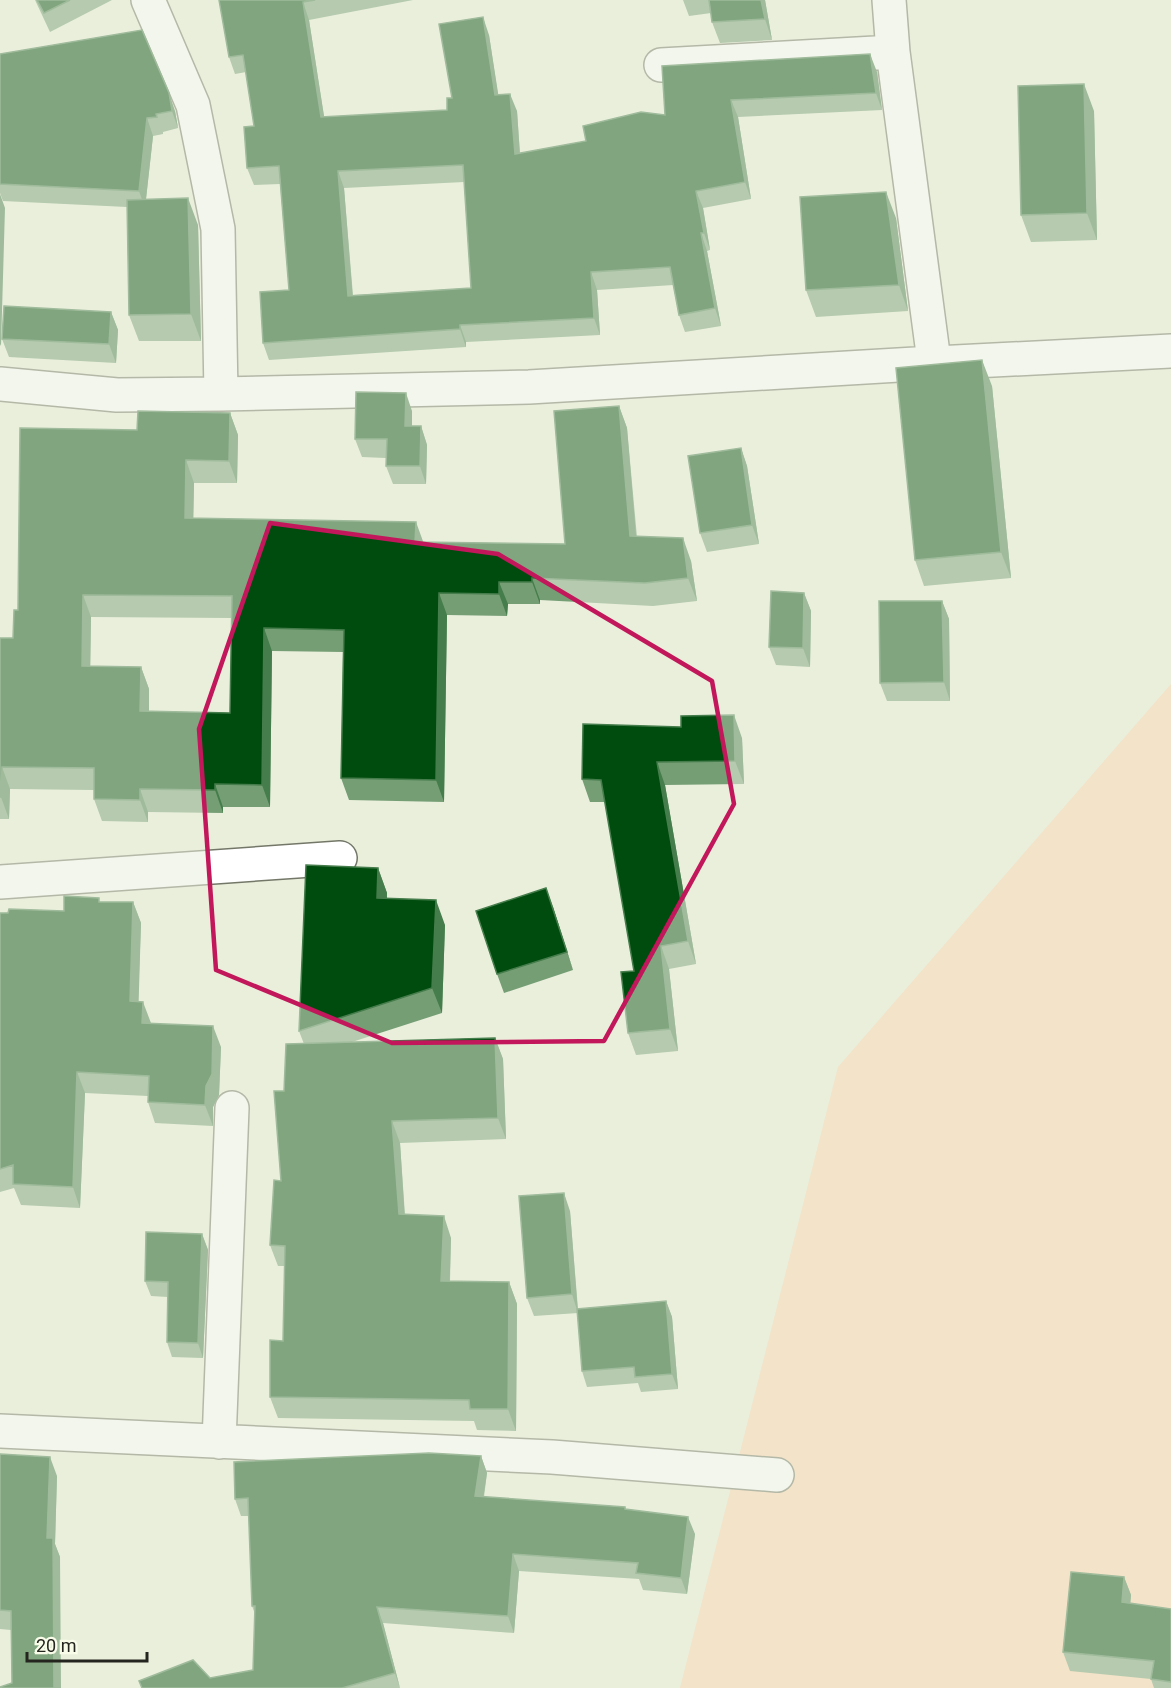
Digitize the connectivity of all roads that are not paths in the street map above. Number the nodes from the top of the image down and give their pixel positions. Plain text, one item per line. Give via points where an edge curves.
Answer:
1 (148, 0) edge
2 (889, 0) edge
3 (893, 52) junction
4 (661, 65) edge
5 (1171, 351) edge
6 (932, 363) junction
7 (0, 384) edge
8 (221, 394) junction
9 (340, 858) dead end
10 (0, 882) edge
11 (232, 1108) dead end
12 (0, 1431) edge
13 (219, 1442) junction
14 (777, 1475) dead end

1 - 8 street via 193,105 218,229
2 - 3 street
3 - 4 street
3 - 6 street
5 - 6 street
6 - 8 street via 529,387
7 - 8 street via 117,395
9 - 10 street
11 - 13 street
12 - 13 street
13 - 14 street via 552,1457

